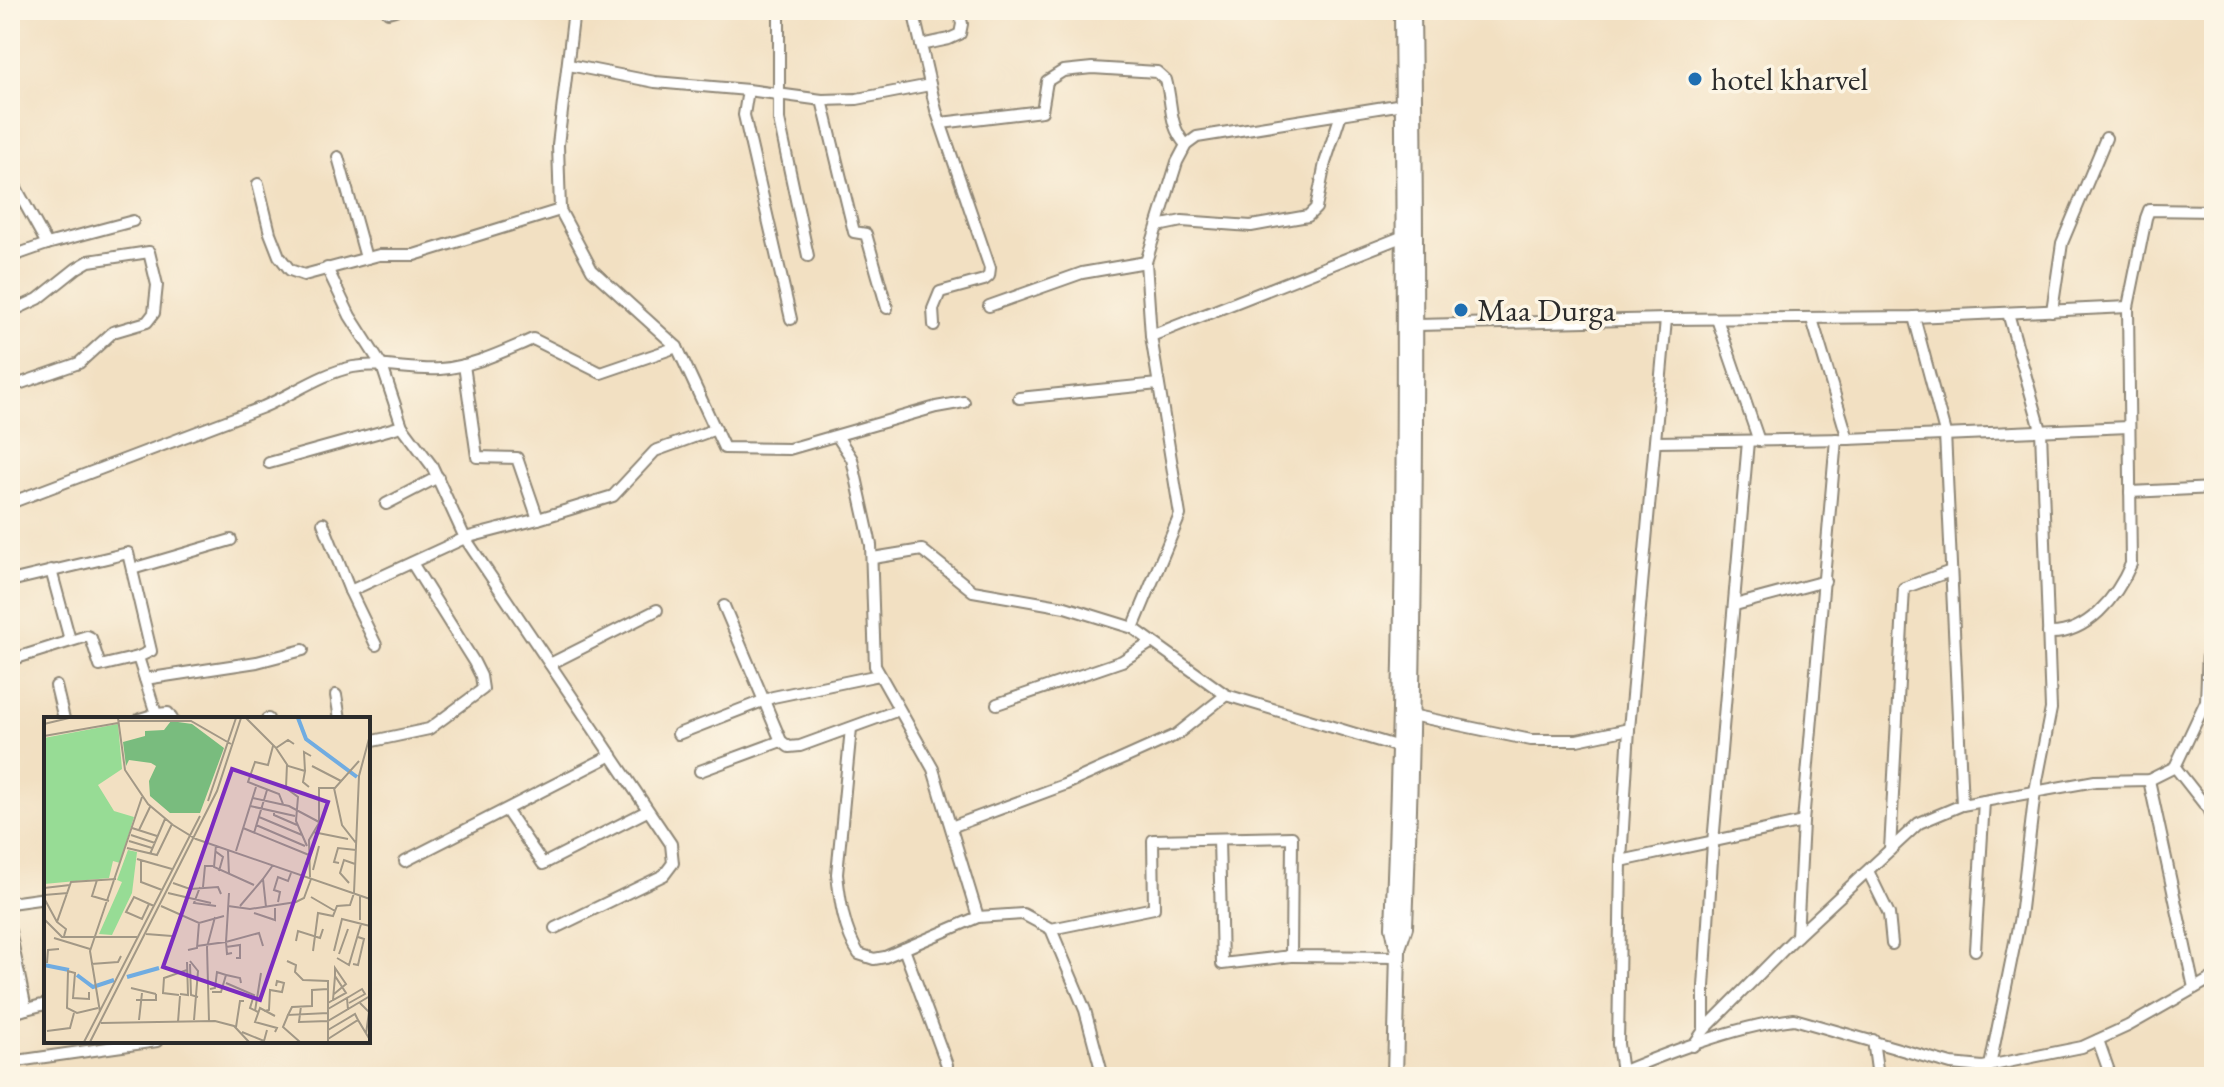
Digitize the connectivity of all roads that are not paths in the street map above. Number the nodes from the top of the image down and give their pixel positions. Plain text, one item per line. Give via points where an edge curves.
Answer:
1 (574, 10) edge
2 (779, 10) edge
3 (913, 10) edge
4 (959, 10) edge
5 (1402, 10) edge
6 (1413, 10) edge
7 (921, 45) junction
8 (569, 65) junction
9 (1408, 70) junction
10 (930, 85) junction
11 (748, 90) junction
12 (779, 93) junction
13 (822, 100) junction
14 (1403, 104) junction
15 (1341, 114) junction
16 (941, 123) junction
17 (2106, 138) dead end
18 (1186, 145) junction
19 (338, 157) dead end
20 (10, 177) edge
21 (258, 184) dead end
22 (560, 210) junction
23 (2214, 211) edge
24 (133, 221) dead end
25 (1158, 226) junction
26 (1404, 236) junction
27 (47, 244) junction
28 (808, 256) dead end
29 (10, 257) edge
30 (366, 258) junction
31 (1146, 262) junction
32 (327, 268) junction
33 (989, 306) dead end
34 (2128, 307) junction
35 (887, 308) dead end
36 (2052, 311) junction
37 (10, 312) edge
38 (2008, 313) junction
39 (1914, 317) junction
40 (791, 319) dead end
41 (1666, 319) junction
42 (1717, 319) junction
43 (1812, 319) junction
44 (934, 325) dead end
45 (1417, 325) junction
46 (1151, 336) junction
47 (677, 347) junction
48 (464, 365) junction
49 (382, 366) junction
50 (1158, 384) junction
51 (10, 387) edge
52 (1019, 398) dead end
53 (964, 402) dead end
54 (402, 426) junction
55 (2129, 427) junction
56 (716, 429) junction
57 (2041, 430) junction
58 (1945, 433) junction
59 (837, 436) junction
60 (1842, 439) junction
61 (1754, 441) junction
62 (1656, 442) junction
63 (269, 463) dead end
64 (438, 477) junction
65 (2214, 488) edge
66 (2130, 492) junction
67 (10, 503) edge
68 (386, 504) dead end
69 (538, 519) junction
70 (323, 523) dead end
71 (465, 538) junction
72 (231, 540) dead end
73 (873, 558) junction
74 (412, 563) junction
75 (132, 569) junction
76 (51, 570) junction
77 (1951, 571) junction
78 (10, 581) edge
79 (1825, 581) junction
80 (350, 591) junction
81 (1735, 605) junction
82 (724, 606) dead end
83 (657, 610) dead end
84 (2214, 614) edge
85 (1133, 628) junction
86 (2048, 633) junction
87 (70, 640) junction
88 (1152, 642) junction
89 (376, 645) dead end
90 (303, 650) dead end
91 (1406, 650) junction
92 (138, 657) junction
93 (10, 660) edge
94 (550, 664) junction
95 (879, 675) junction
96 (145, 679) junction
97 (56, 686) dead end
98 (336, 695) dead end
99 (1226, 695) junction
100 (764, 701) junction
101 (2210, 701) edge
102 (997, 704) dead end
103 (899, 710) junction
104 (156, 714) junction
105 (1411, 715) junction
106 (64, 717) edge
107 (146, 717) edge
108 (171, 717) edge
109 (340, 717) edge
110 (851, 728) junction
111 (1629, 729) junction
112 (678, 734) dead end
113 (781, 741) junction
114 (370, 742) edge
115 (1399, 747) junction
116 (612, 755) junction
117 (2175, 767) junction
118 (700, 771) dead end
119 (2149, 780) junction
120 (2035, 791) junction
121 (1984, 801) junction
122 (1962, 805) junction
123 (506, 810) junction
124 (647, 811) junction
125 (1803, 822) junction
126 (2214, 823) edge
127 (951, 827) junction
128 (1219, 839) junction
129 (1713, 843) junction
130 (1890, 850) junction
131 (405, 861) dead end
132 (1621, 861) junction
133 (1868, 871) junction
134 (44, 898) edge
135 (10, 903) edge
136 (978, 917) junction
137 (555, 928) dead end
138 (1051, 929) junction
139 (10, 931) edge
140 (1797, 936) junction
141 (1892, 944) dead end
142 (904, 949) junction
143 (1975, 950) dead end
144 (1398, 954) junction
145 (1291, 956) junction
146 (2214, 977) edge
147 (2194, 988) junction
148 (44, 1004) edge
149 (26, 1009) junction
150 (10, 1014) edge
151 (1704, 1030) junction
152 (1873, 1040) junction
153 (2098, 1040) junction
154 (143, 1043) edge
155 (1693, 1046) junction
156 (10, 1062) edge
157 (947, 1065) dead end
158 (1990, 1066) junction
159 (1622, 1072) junction
160 (1103, 1077) edge
161 (1395, 1077) edge
162 (1609, 1077) edge
163 (1878, 1077) edge
164 (2111, 1077) edge

1 - 8 street
2 - 12 street
3 - 7 street
4 - 7 street via 960,34
5 - 9 main road
6 - 9 main road
7 - 10 street
8 - 11 street via 655,82
8 - 22 street via 558,145
9 - 14 main road
9 - 45 main road
10 - 13 street
10 - 16 street
11 - 12 street
11 - 40 street via 744,115
12 - 13 street
12 - 28 street via 779,120
13 - 35 street via 854,232 866,234
14 - 15 street
14 - 26 main road
15 - 18 street via 1197,137
15 - 25 street via 1316,208 1308,216 1251,226 1182,221
16 - 18 street via 1042,111 1047,81 1063,71 1157,72 1166,80 1175,132
16 - 44 street via 990,268 984,280 940,292
17 - 36 street via 2062,243
18 - 25 street
19 - 30 street
20 - 27 street
21 - 32 street via 270,233 290,270 304,275
22 - 30 street via 414,255
22 - 47 street via 592,270
23 - 34 street via 2149,210
24 - 27 street
25 - 31 street
26 - 46 street
26 - 91 main road
27 - 29 street
30 - 32 street
31 - 33 street via 1082,273
31 - 46 street
32 - 49 street
34 - 36 street
34 - 55 street
36 - 38 street
37 - 51 street via 38,299 89,261 149,252 157,285 154,313 147,322 113,332 79,363
38 - 39 street
38 - 57 street
39 - 43 street
39 - 58 street
41 - 42 street
41 - 45 street
41 - 62 street
42 - 43 street
42 - 61 street
43 - 60 street
45 - 91 main road
46 - 50 street
47 - 48 street via 601,373 533,339
47 - 56 street
48 - 49 street
48 - 69 street via 477,457 517,458
49 - 54 street
49 - 67 street via 337,371 293,394
50 - 52 street
50 - 85 street via 1180,515
53 - 59 street
54 - 63 street
54 - 64 street
55 - 57 street
55 - 66 street
56 - 59 street via 724,448 789,449
56 - 69 street via 655,451 613,496
57 - 58 street
57 - 86 street
58 - 60 street
58 - 77 street
59 - 73 street via 852,459
60 - 61 street
60 - 79 street
61 - 62 street
61 - 81 street
62 - 111 street
64 - 68 street
64 - 71 street
65 - 66 street
66 - 86 street via 2131,564 2125,577 2080,628
69 - 71 street
70 - 80 street
71 - 74 street
71 - 94 street
72 - 75 street
73 - 85 street via 922,550 973,591 1065,607
73 - 95 street
74 - 80 street
74 - 114 street via 474,662 483,689 429,729
75 - 76 street via 129,554 123,552
75 - 92 street via 151,651
76 - 78 street
76 - 87 street
77 - 122 street
77 - 130 street via 1904,588
79 - 81 street
79 - 125 street
80 - 89 street
81 - 129 street
82 - 100 street
83 - 94 street
84 - 101 street via 2209,625
85 - 88 street
86 - 120 street via 2051,709
87 - 92 street via 90,637 100,666
87 - 93 street
88 - 99 street
88 - 102 street via 1122,661
90 - 96 street
91 - 105 main road
91 - 115 main road
92 - 96 street
94 - 116 street
95 - 100 street
95 - 103 street
96 - 104 street
97 - 106 street
98 - 109 street
99 - 115 street
99 - 127 street via 1176,735
100 - 112 street
100 - 113 street
101 - 117 street
103 - 110 street
103 - 127 street via 933,769
104 - 107 street
104 - 108 street
105 - 111 street via 1531,740 1577,740
105 - 144 main road via 1405,927
110 - 113 street via 800,746
110 - 142 street via 839,898 859,954 874,959
111 - 132 street
113 - 118 street
115 - 144 main road via 1393,927
116 - 123 street
116 - 124 street
117 - 119 street
117 - 126 street
119 - 120 street via 2095,781
119 - 147 street
120 - 121 street
120 - 158 street via 2020,917
121 - 122 street
121 - 143 street
122 - 130 street via 1919,823
123 - 124 street via 543,864
123 - 131 street
124 - 137 street via 671,844 673,863 664,875
125 - 129 street
125 - 140 street
127 - 136 street
128 - 138 street via 1153,840 1154,908
128 - 145 street via 1292,837
128 - 145 street via 1222,964
129 - 132 street
129 - 151 street
130 - 133 street
132 - 159 street
133 - 140 street
133 - 141 street via 1889,914
134 - 135 street
136 - 138 street via 1023,914
136 - 142 street
138 - 160 street via 1085,1010
139 - 149 street
140 - 151 street
142 - 157 street
144 - 145 street
144 - 161 main road
146 - 147 street
147 - 153 street
148 - 149 street
149 - 150 street
151 - 155 street
152 - 155 street via 1794,1019
152 - 158 street via 1951,1064
152 - 163 street
153 - 158 street
153 - 164 street
154 - 156 street
155 - 159 street
159 - 162 street

